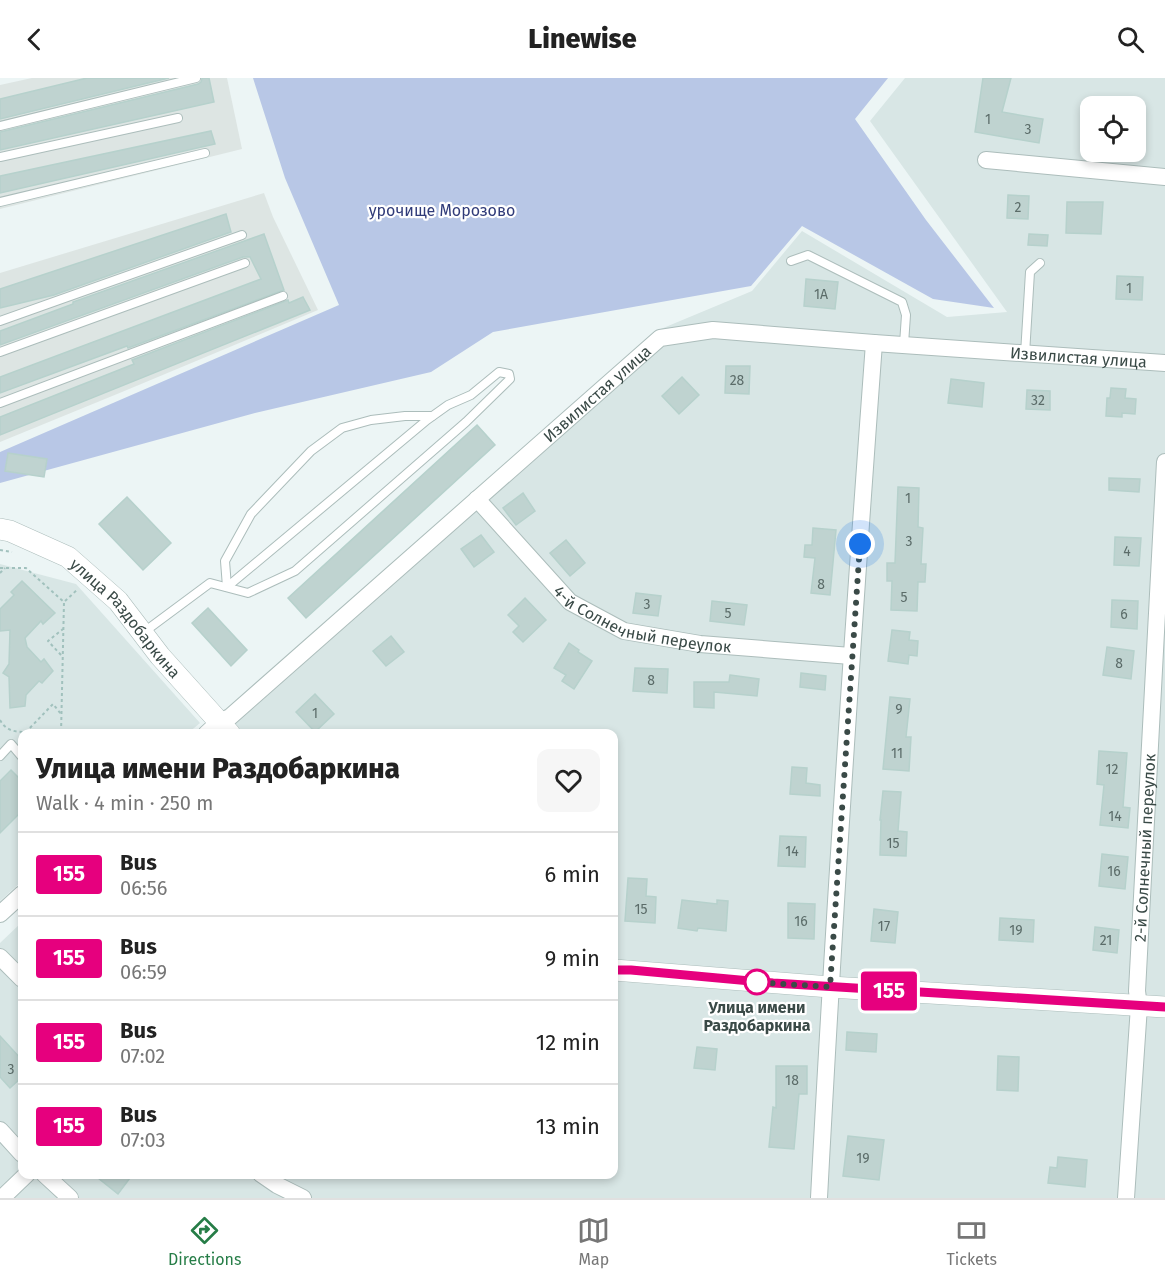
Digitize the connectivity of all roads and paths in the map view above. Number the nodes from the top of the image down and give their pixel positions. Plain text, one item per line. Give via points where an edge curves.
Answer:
1 (196, 78) edge
2 (178, 118) dead end
3 (0, 126) edge
4 (205, 153) dead end
5 (0, 157) edge
6 (986, 160) dead end
7 (1165, 177) edge
8 (0, 202) edge
9 (242, 235) dead end
10 (791, 261) dead end
11 (245, 263) dead end
12 (1040, 263) dead end
13 (283, 296) dead end
14 (0, 321) edge
15 (874, 343) junction
16 (904, 344) junction
17 (0, 352) edge
18 (1025, 354) junction
19 (1165, 363) edge
20 (0, 403) edge
21 (432, 417) junction
22 (1165, 462) edge
23 (477, 499) junction
24 (0, 529) edge
25 (0, 568) edge
26 (5, 568) junction
27 (0, 573) edge
28 (227, 587) junction
29 (78, 590) dead end
30 (64, 602) junction
31 (63, 628) junction
32 (142, 633) junction
33 (63, 656) junction
34 (851, 656) junction
35 (61, 714) junction
36 (0, 720) edge
37 (31, 729) edge
38 (61, 729) edge
39 (217, 729) edge
40 (219, 729) edge
41 (18, 732) edge
42 (18, 752) edge
43 (0, 756) edge
44 (18, 898) edge
45 (0, 914) edge
46 (0, 957) edge
47 (618, 970) edge
48 (18, 975) edge
49 (830, 987) junction
50 (1139, 1006) junction
51 (1165, 1007) edge
52 (0, 1130) edge
53 (18, 1150) edge
54 (22, 1179) edge
55 (49, 1179) edge
56 (268, 1179) edge
57 (2, 1198) edge
58 (70, 1198) edge
59 (303, 1198) edge
60 (819, 1198) edge
61 (1126, 1198) edge

1 - 3 lane
2 - 5 lane
4 - 8 lane
6 - 7 street
9 - 14 lane
10 - 16 lane via 808,255 902,302 906,315
11 - 17 lane
12 - 18 lane via 1030,272
13 - 20 lane
15 - 16 street, Извилистая улица
15 - 23 street, Извилистая улица via 712,330 660,338
15 - 34 street
16 - 18 street, Извилистая улица
18 - 19 street, Извилистая улица
21 - 28 lane
21 - 28 lane via 371,420 342,428 311,451 251,514 225,561
21 - 28 lane via 471,395 499,372 509,374 510,379 466,422 295,571 248,593
22 - 50 street, 2-й Солнечный переулок
23 - 34 street, 4-й Солнечный переулок via 570,602 624,631 700,644
23 - 40 street, Извилистая улица
24 - 32 street, улица Раздобаркина via 68,557 118,601
25 - 26 path
26 - 27 path
26 - 30 path via 26,568
28 - 32 lane via 210,583
29 - 30 path
30 - 31 path
31 - 33 path
31 - 33 path via 48,642
32 - 39 street, улица Раздобаркина
33 - 35 path
34 - 49 street
35 - 37 path via 53,704
35 - 38 path
36 - 41 path
42 - 43 lane via 11,744
44 - 45 street
46 - 48 street
47 - 49 street
49 - 50 street
49 - 60 street
50 - 51 street
50 - 61 street, 2-й Солнечный переулок
52 - 53 street
54 - 57 street
55 - 58 street
56 - 59 street

